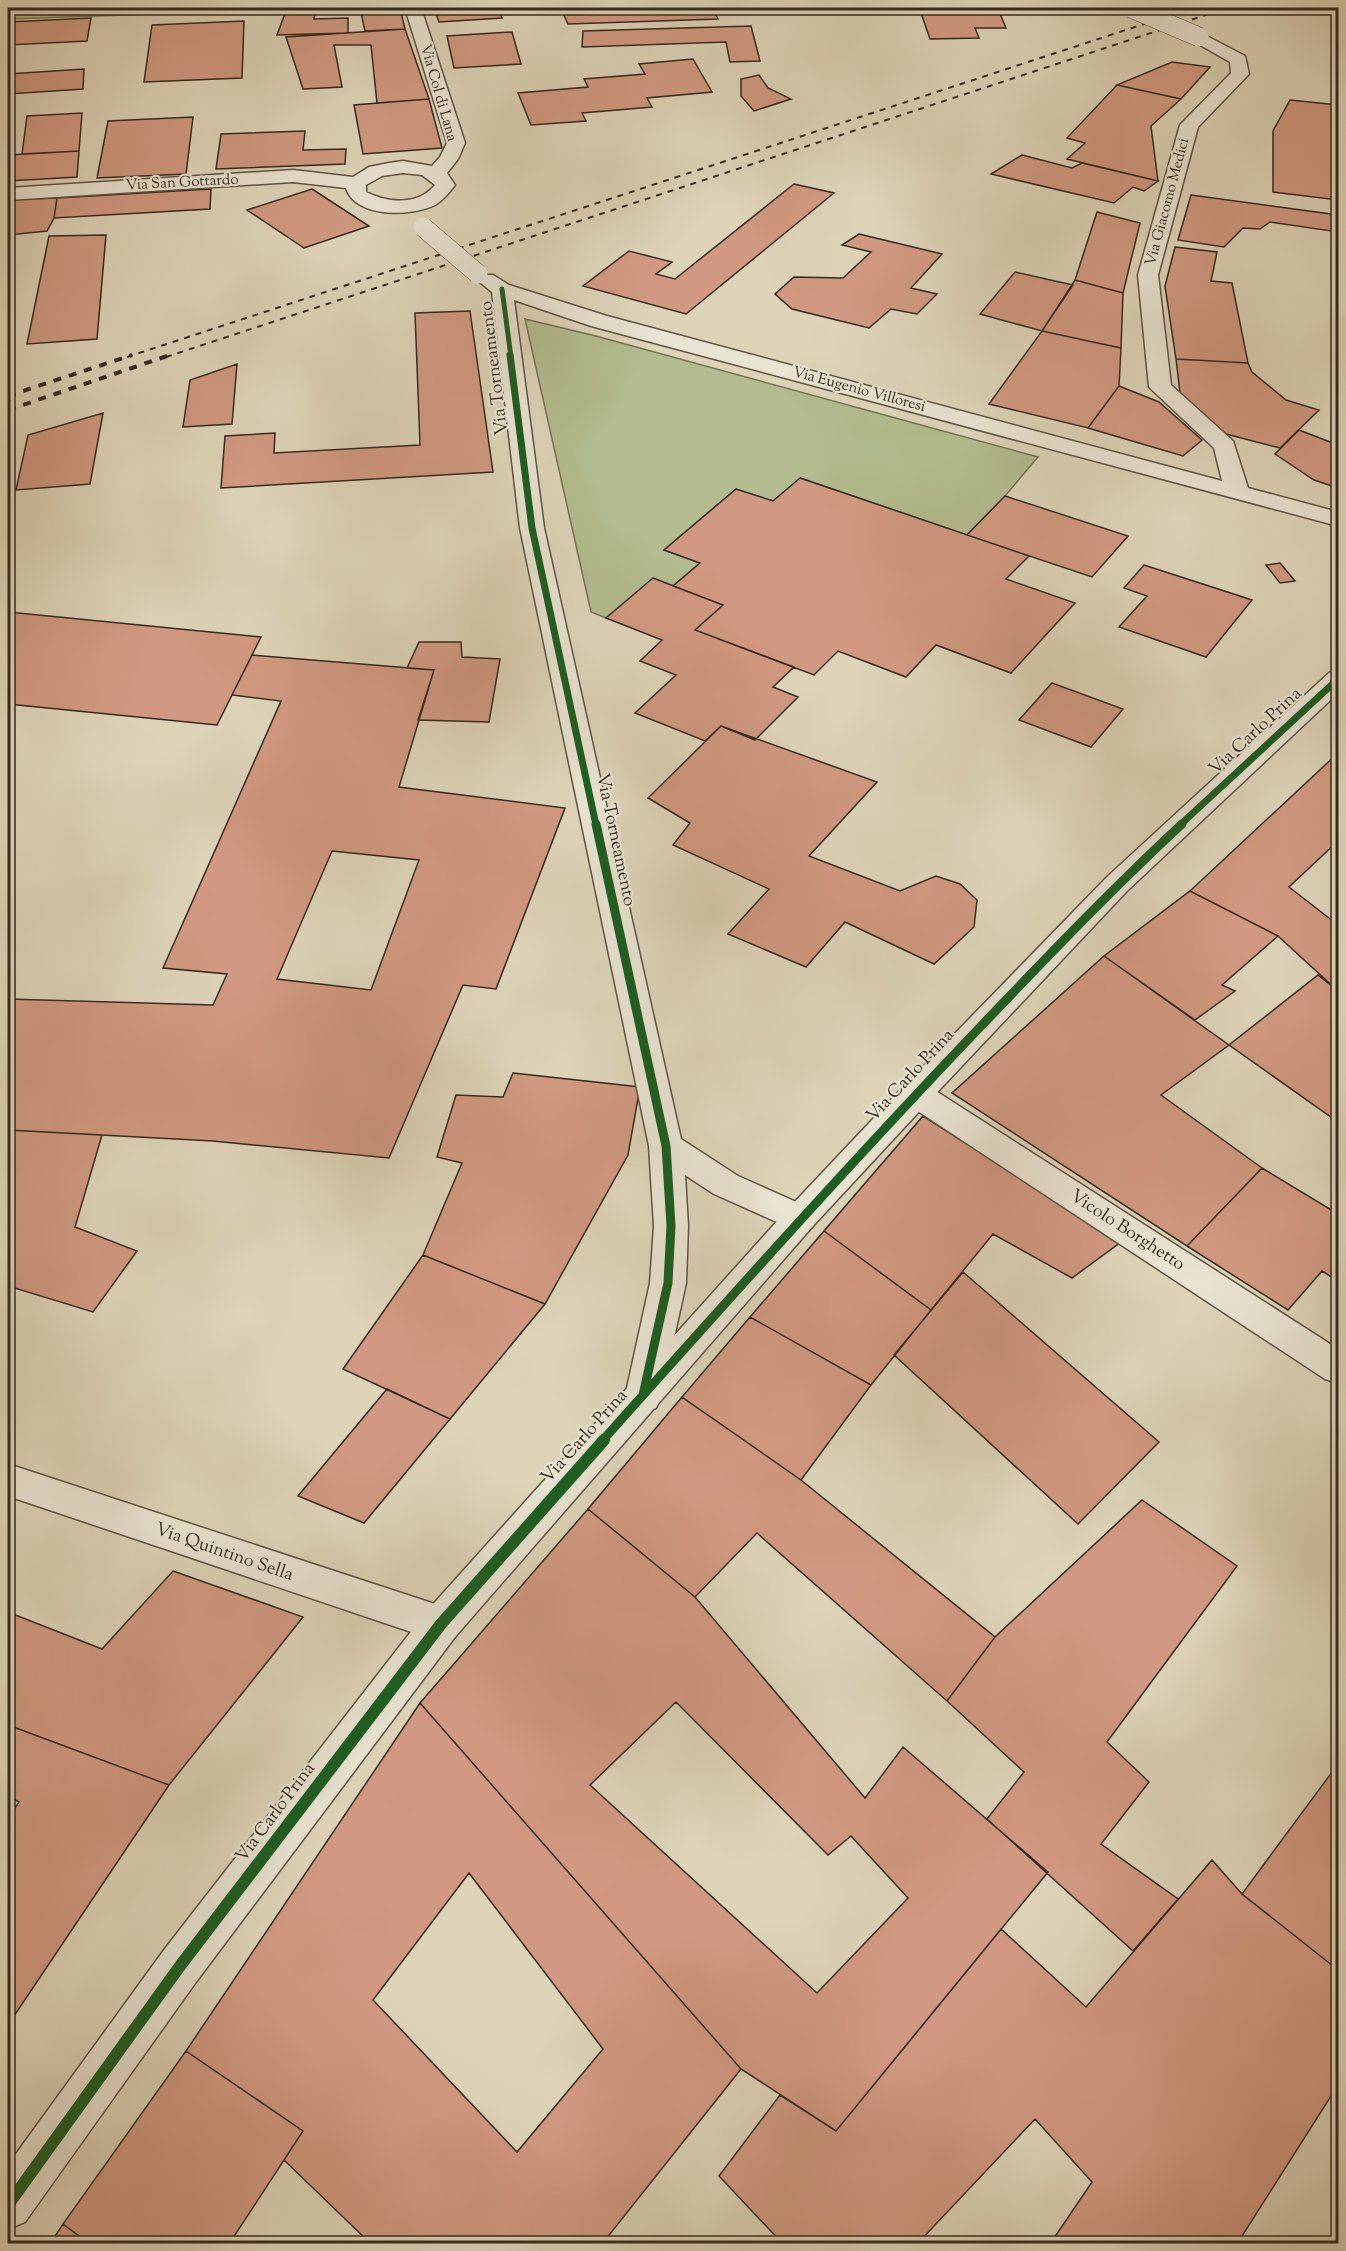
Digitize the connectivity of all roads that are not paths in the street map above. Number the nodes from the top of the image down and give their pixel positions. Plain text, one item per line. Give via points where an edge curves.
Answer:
1 (413, 8) edge
2 (1131, 8) edge
3 (436, 173) junction
4 (357, 183) junction
5 (8, 194) edge
6 (419, 203) junction
7 (502, 289) junction
8 (1237, 490) junction
9 (1338, 519) edge
10 (1338, 679) edge
11 (915, 1094) junction
12 (666, 1146) junction
13 (800, 1218) junction
14 (1338, 1368) edge
15 (643, 1397) junction
16 (8, 1480) edge
17 (441, 1624) junction
18 (8, 2205) edge

1 - 3 street, Via Col di Lana via 456,143 449,159
2 - 8 street, Via Giacomo Medici, bridge via 1199,37 1239,60 1240,74 1189,125 1148,274 1160,387 1225,446
3 - 4 street via 417,168 387,169
3 - 6 street via 445,185 440,194
4 - 5 street, Via San Gottardo via 293,176
4 - 6 street via 358,195 367,201 394,206
6 - 7 street, Via Eugenio Villoresi, bridge via 423,227 478,274
7 - 8 street, Via Eugenio Villoresi via 599,321
7 - 12 street, Via Torneamento via 532,528
8 - 9 street, Via Eugenio Villoresi
10 - 11 street, Via Carlo Prina via 1117,884
11 - 13 street, Via Carlo Prina
11 - 14 street, Vicolo Borghetto
12 - 13 street via 726,1185
12 - 15 street, Via Torneamento via 671,1226 668,1283
13 - 15 street, Via Carlo Prina
15 - 17 street, Via Carlo Prina
16 - 17 street, Via Quintino Sella
17 - 18 street, Via Carlo Prina via 180,1966

